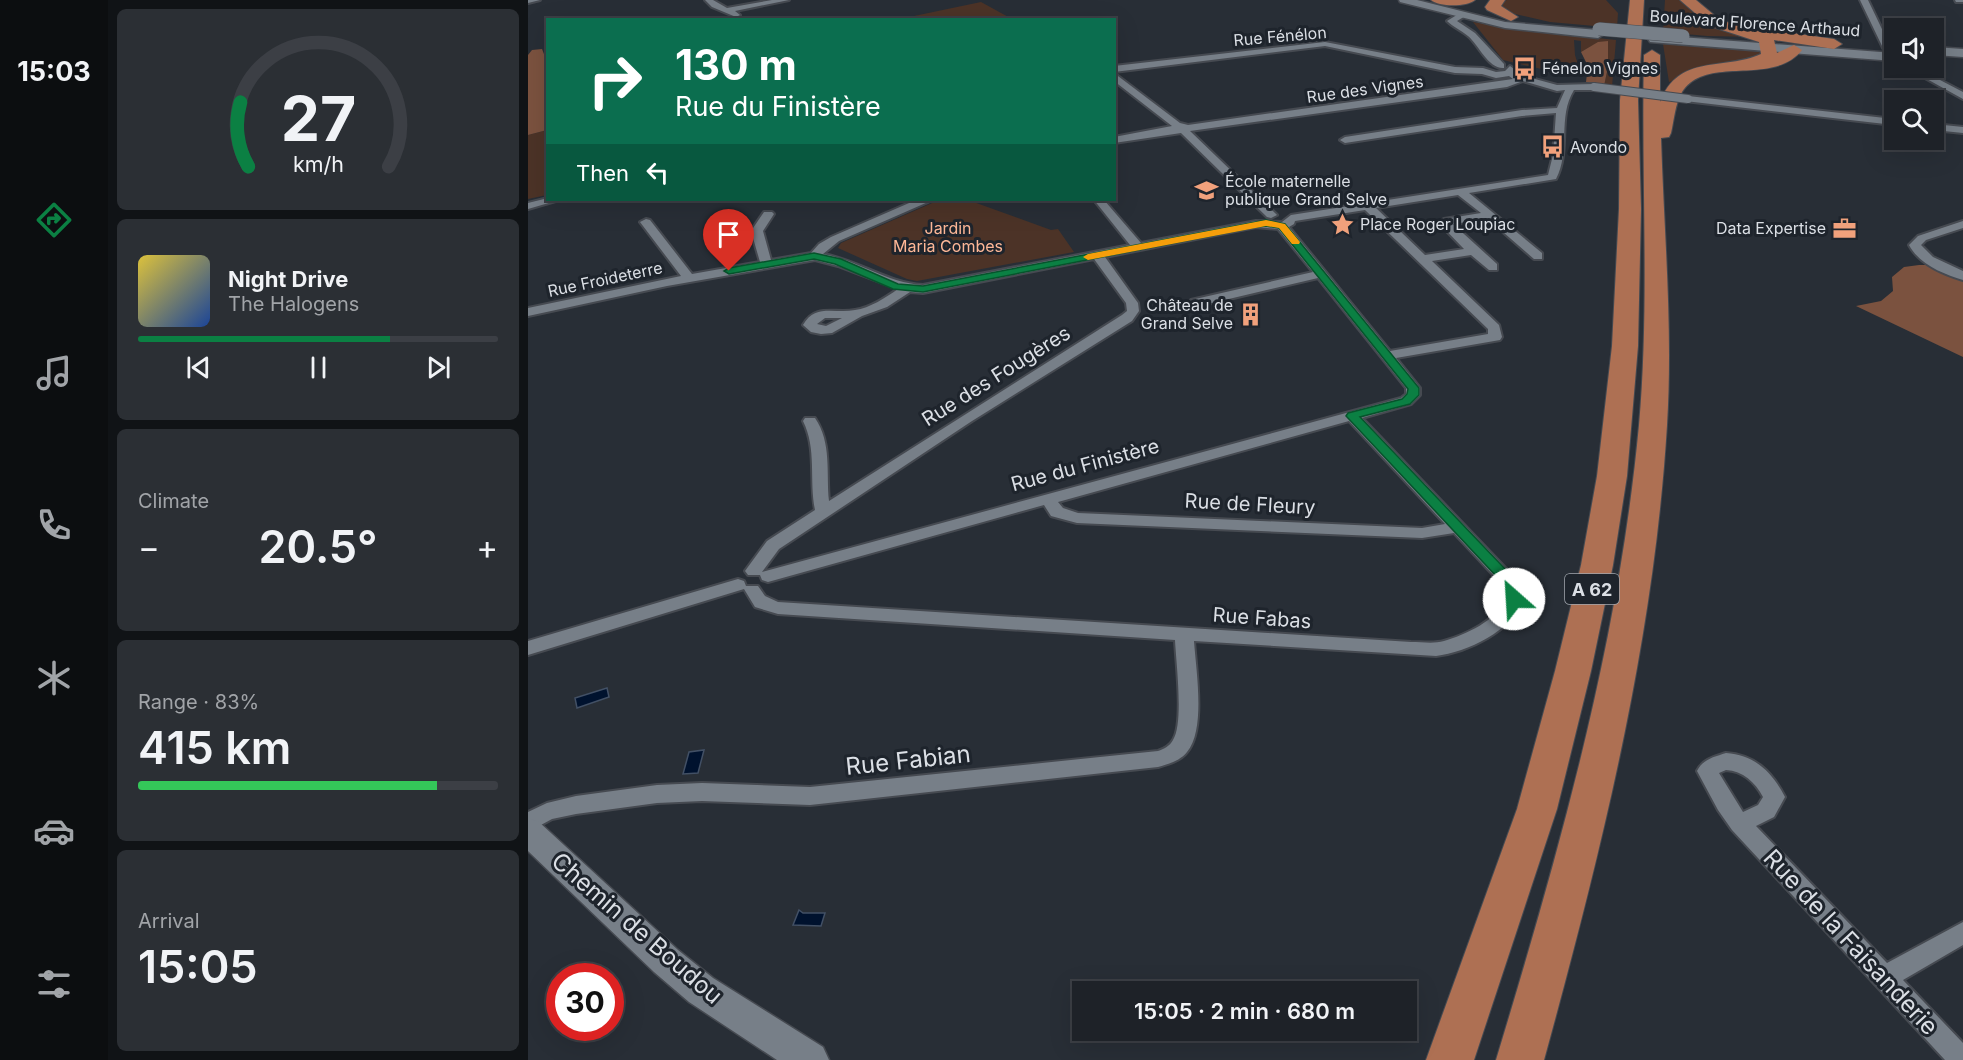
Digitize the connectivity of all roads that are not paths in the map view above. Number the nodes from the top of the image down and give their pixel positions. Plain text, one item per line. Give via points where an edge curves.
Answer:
1 (536, 0) edge
2 (709, 0) edge
3 (785, 0) edge
4 (1404, 0) edge
5 (1437, 0) edge
6 (1498, 0) edge
7 (1637, 0) edge
8 (1687, 0) edge
9 (1864, 0) edge
10 (530, 1) edge
11 (1467, 7) edge
12 (1621, 7) dead end
13 (729, 10) junction
14 (1511, 17) junction
15 (739, 18) edge
16 (1653, 20) dead end
17 (1712, 21) junction
18 (1598, 31) junction
19 (1884, 36) edge
20 (1683, 38) junction
21 (1834, 44) junction
22 (1768, 45) junction
23 (1794, 50) junction
24 (1884, 50) edge
25 (1884, 51) edge
26 (1944, 52) edge
27 (1963, 53) edge
28 (1944, 61) edge
29 (1963, 62) edge
30 (1750, 65) junction
31 (1116, 69) edge
32 (1484, 69) junction
33 (1504, 70) junction
34 (1116, 78) edge
35 (1524, 78) junction
36 (1930, 78) edge
37 (1554, 81) junction
38 (1574, 86) junction
39 (1963, 96) edge
40 (1629, 100) junction
41 (1562, 104) junction
42 (1884, 121) edge
43 (1944, 128) edge
44 (1181, 129) junction
45 (1963, 130) edge
46 (1116, 140) edge
47 (1345, 140) dead end
48 (1654, 163) junction
49 (1460, 191) junction
50 (550, 201) edge
51 (922, 201) edge
52 (1100, 201) edge
53 (528, 206) edge
54 (1369, 207) junction
55 (768, 214) dead end
56 (1490, 215) junction
57 (1268, 219) junction
58 (646, 222) dead end
59 (1286, 222) junction
60 (1963, 224) edge
61 (1138, 247) junction
62 (1473, 250) junction
63 (1097, 255) junction
64 (814, 256) junction
65 (1538, 256) dead end
66 (1422, 259) junction
67 (766, 264) junction
68 (1493, 267) dead end
69 (1321, 274) junction
70 (1963, 276) edge
71 (690, 279) junction
72 (906, 289) junction
73 (1195, 303) dead end
74 (528, 312) edge
75 (857, 314) dead end
76 (1387, 356) junction
77 (1352, 416) junction
78 (810, 421) dead end
79 (1048, 499) junction
80 (823, 512) junction
81 (1457, 528) junction
82 (761, 573) junction
83 (745, 587) junction
84 (1184, 635) junction
85 (528, 648) edge
86 (528, 823) edge
87 (1740, 824) dead end
88 (528, 831) edge
89 (1963, 933) edge
90 (1885, 978) junction
91 (810, 1060) edge
92 (1450, 1060) edge
93 (1520, 1060) edge
94 (1962, 1060) edge

1 - 10 street
2 - 13 street via 714,6
3 - 13 street
4 - 11 main road, Boulevard Florence Arthaud
5 - 11 highway
6 - 11 highway
6 - 14 highway via 1492,7
7 - 40 highway, A 62
8 - 17 highway
9 - 19 street
11 - 14 main road, Boulevard Florence Arthaud
11 - 18 main road, Boulevard Florence Arthaud via 1524,28
11 - 32 street via 1444,20 1464,33 1485,61
11 - 33 street via 1452,22 1472,35
12 - 40 highway via 1624,21 1620,92
13 - 15 street
14 - 18 main road, Boulevard Florence Arthaud
16 - 48 highway, A 62
17 - 21 highway
17 - 22 highway via 1758,34
18 - 20 main road, Boulevard Florence Arthaud
20 - 22 main road, Boulevard Florence Arthaud
20 - 22 main road, Boulevard Florence Arthaud via 1706,43
21 - 22 main road, Boulevard Florence Arthaud
21 - 24 main road, Boulevard Florence Arthaud
22 - 23 main road, Boulevard Florence Arthaud
22 - 30 highway via 1770,54
23 - 25 main road, Boulevard Florence Arthaud
23 - 30 highway via 1770,63
26 - 27 main road
28 - 29 main road
30 - 48 highway via 1701,72 1680,84 1673,93
31 - 32 street, Rue Fénélon via 1326,44 1438,67
32 - 33 street, Rue Fénélon
33 - 35 street
33 - 37 street
34 - 44 street
35 - 37 street
35 - 44 street, Rue des Vignes via 1507,84
36 - 39 street
37 - 38 street
37 - 41 street
38 - 41 street
38 - 42 street, bridge
40 - 92 highway, A 62 via 1625,346 1612,476 1597,565 1537,809
41 - 47 street
41 - 49 street via 1557,165 1552,177
43 - 45 street
44 - 46 street, Rue des Vignes
44 - 57 street
48 - 93 highway, A 62 via 1653,422 1632,596 1615,694 1586,816
49 - 54 street
49 - 56 street
50 - 53 street
51 - 64 street via 835,238
52 - 61 street
54 - 59 street
54 - 66 street
55 - 67 street via 757,231
56 - 62 street via 1444,222
56 - 65 street
57 - 59 street
57 - 61 street, Rue Froideterre
58 - 71 street, Rue Froideterre
59 - 69 street
60 - 70 street via 1915,244 1924,256
61 - 63 street, Rue Froideterre
62 - 66 street
62 - 68 street
63 - 72 street, Rue Froideterre
63 - 80 street, Rue des Fougères via 1134,308 1127,318
64 - 67 street, Rue Froideterre
64 - 72 street, Rue Froideterre
66 - 76 street via 1494,328 1495,337
67 - 71 street, Rue Froideterre
69 - 73 street
69 - 76 street
71 - 74 street, Rue Froideterre
72 - 75 street via 886,303
76 - 77 street, Rue du Finistère via 1413,388 1413,395 1406,401
77 - 79 street, Rue du Finistère
77 - 81 street, Rue Fabas
78 - 80 street via 817,431
79 - 81 street, Rue de Fleury via 1058,512 1077,518 1422,533
79 - 82 street, Rue du Finistère
80 - 82 street, Rue des Fougères via 773,545
81 - 84 street, Rue Fabas via 1502,574 1514,599 1511,608 1494,625 1467,640 1443,648 1411,649
82 - 83 street via 741,577
83 - 84 street, Rue Fabas via 764,605 778,608
83 - 85 street
84 - 86 street, Rue Fabian via 1187,730 1172,755 810,796 657,794 547,812
87 - 90 street, Rue de la Faisanderie
88 - 91 main road, Chemin de Boudou via 701,990
89 - 90 street
90 - 94 street, Rue de la Faisanderie

